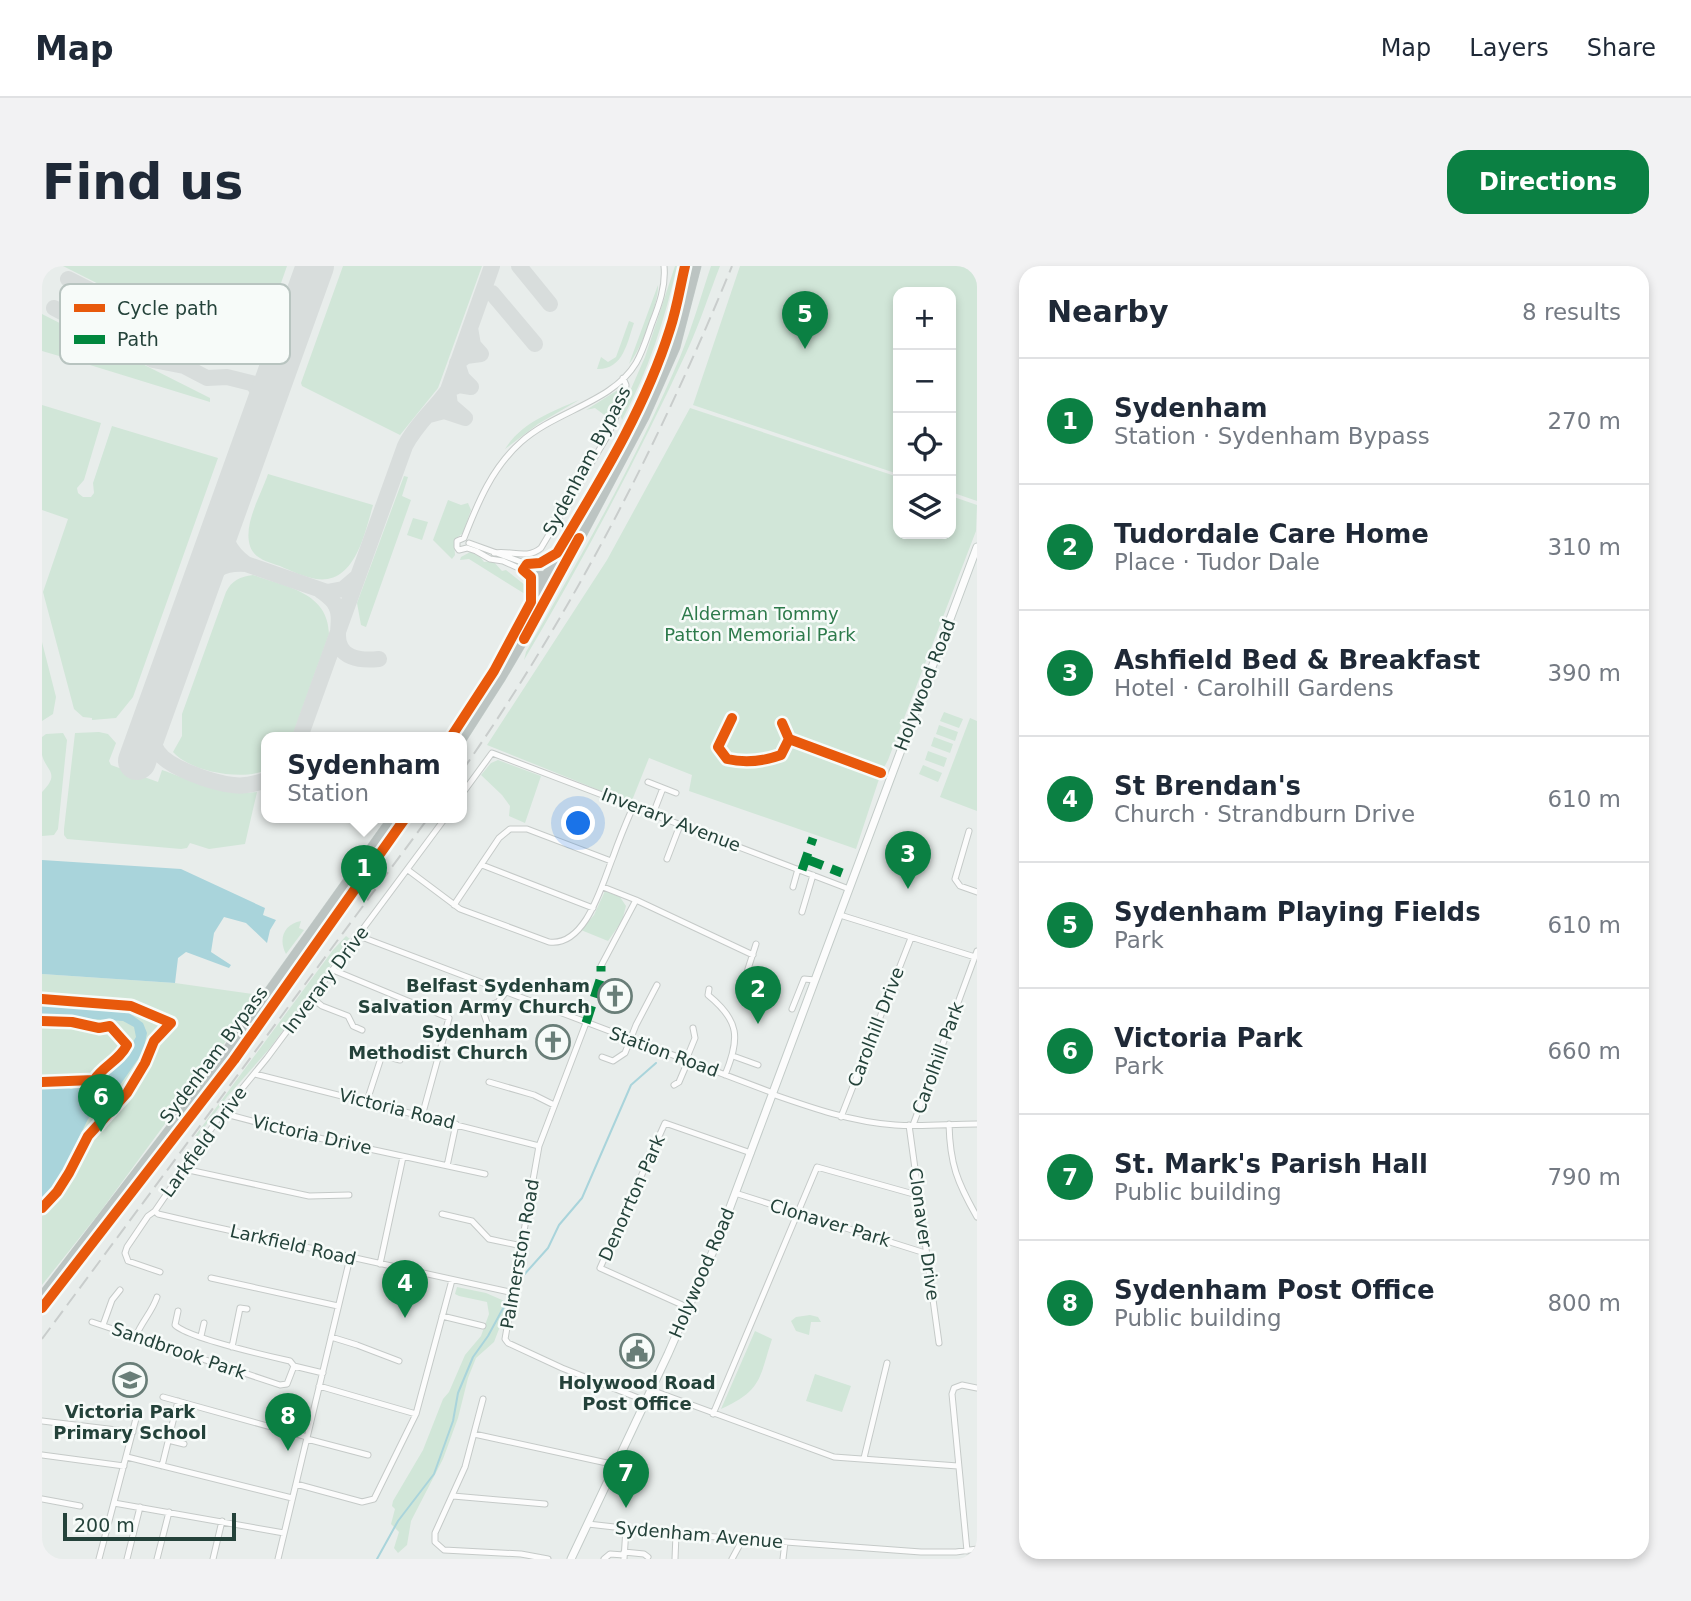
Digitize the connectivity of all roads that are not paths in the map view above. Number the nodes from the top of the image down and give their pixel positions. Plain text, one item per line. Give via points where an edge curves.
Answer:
1 (664, 266) edge
2 (685, 266) edge
3 (698, 266) edge
4 (623, 378) junction
5 (467, 543) junction
6 (977, 547) edge
7 (494, 553) junction
8 (557, 553) junction
9 (564, 566) junction
10 (526, 569) junction
11 (544, 578) junction
12 (531, 602) junction
13 (454, 732) edge
14 (466, 732) edge
15 (648, 782) dead end
16 (467, 787) edge
17 (663, 788) junction
18 (676, 793) dead end
19 (633, 807) junction
20 (653, 814) junction
21 (390, 823) edge
22 (403, 823) edge
23 (442, 823) edge
24 (681, 825) junction
25 (969, 831) dead end
26 (667, 859) dead end
27 (611, 861) junction
28 (482, 865) junction
29 (798, 869) junction
30 (408, 870) junction
31 (813, 875) junction
32 (603, 887) junction
33 (793, 887) dead end
34 (849, 889) junction
35 (977, 892) edge
36 (636, 900) junction
37 (454, 905) junction
38 (593, 908) junction
39 (802, 912) dead end
40 (840, 915) junction
41 (705, 924) dead end
42 (703, 932) junction
43 (359, 936) junction
44 (911, 938) junction
45 (756, 944) dead end
46 (976, 954) edge
47 (753, 956) junction
48 (601, 966) dead end
49 (333, 970) junction
50 (747, 972) dead end
51 (815, 980) junction
52 (646, 988) dead end
53 (709, 989) dead end
54 (505, 993) junction
55 (312, 998) junction
56 (792, 1009) dead end
57 (586, 1023) junction
58 (694, 1028) dead end
59 (362, 1030) dead end
60 (495, 1034) dead end
61 (630, 1040) junction
62 (733, 1056) junction
63 (602, 1057) dead end
64 (400, 1060) dead end
65 (687, 1061) junction
66 (758, 1065) dead end
67 (255, 1074) junction
68 (725, 1075) junction
69 (489, 1082) dead end
70 (674, 1085) dead end
71 (773, 1093) junction
72 (367, 1101) junction
73 (554, 1105) junction
74 (222, 1113) junction
75 (422, 1116) junction
76 (841, 1117) junction
77 (949, 1124) junction
78 (977, 1124) edge
79 (456, 1125) junction
80 (911, 1125) junction
81 (539, 1146) junction
82 (751, 1153) junction
83 (403, 1157) junction
84 (447, 1166) junction
85 (184, 1169) junction
86 (485, 1174) dead end
87 (736, 1193) junction
88 (349, 1195) dead end
89 (917, 1195) junction
90 (155, 1211) junction
91 (442, 1214) dead end
92 (797, 1214) junction
93 (977, 1217) edge
94 (523, 1246) junction
95 (925, 1253) junction
96 (350, 1258) junction
97 (380, 1264) junction
98 (160, 1272) dead end
99 (211, 1278) dead end
100 (452, 1280) junction
101 (120, 1290) dead end
102 (514, 1293) junction
103 (158, 1297) dead end
104 (42, 1298) edge
105 (338, 1306) junction
106 (42, 1308) edge
107 (689, 1308) junction
108 (247, 1309) dead end
109 (178, 1311) dead end
110 (442, 1316) junction
111 (92, 1322) dead end
112 (204, 1323) dead end
113 (103, 1325) junction
114 (483, 1326) dead end
115 (136, 1336) junction
116 (201, 1336) junction
117 (331, 1337) junction
118 (939, 1343) dead end
119 (232, 1347) junction
120 (399, 1361) dead end
121 (887, 1363) dead end
122 (294, 1366) junction
123 (323, 1373) junction
124 (320, 1386) junction
125 (977, 1388) edge
126 (651, 1390) junction
127 (163, 1397) dead end
128 (483, 1399) dead end
129 (178, 1401) junction
130 (646, 1401) junction
131 (138, 1411) dead end
132 (713, 1414) junction
133 (416, 1415) junction
134 (42, 1421) edge
135 (133, 1432) junction
136 (474, 1434) junction
137 (307, 1438) junction
138 (168, 1440) junction
139 (184, 1444) dead end
140 (42, 1455) edge
141 (368, 1455) dead end
142 (127, 1457) junction
143 (864, 1458) junction
144 (616, 1465) junction
145 (124, 1466) junction
146 (162, 1466) junction
147 (958, 1466) junction
148 (296, 1484) junction
149 (453, 1496) junction
150 (292, 1498) junction
151 (42, 1499) edge
152 (114, 1503) junction
153 (545, 1504) dead end
154 (80, 1506) dead end
155 (141, 1507) junction
156 (169, 1512) junction
157 (222, 1521) junction
158 (588, 1524) junction
159 (626, 1529) junction
160 (284, 1533) junction
161 (676, 1534) junction
162 (740, 1539) junction
163 (785, 1542) junction
164 (977, 1549) edge
165 (967, 1551) junction
166 (624, 1556) edge
167 (935, 1556) edge
168 (648, 1557) dead end
169 (99, 1559) edge
170 (127, 1559) edge
171 (157, 1559) edge
172 (213, 1559) edge
173 (278, 1559) edge
174 (548, 1559) edge
175 (571, 1559) edge
176 (604, 1559) edge
177 (675, 1559) edge
178 (732, 1559) edge
179 (783, 1559) edge

1 - 4 street via 656,314 636,363
2 - 8 highway, Sydenham Bypass via 670,329 648,386 603,477
3 - 9 highway, Sydenham Bypass via 662,379
4 - 5 street via 600,397 551,419 519,443 499,465 478,503
4 - 7 street via 625,396 608,435 541,548 526,555
5 - 7 street
5 - 10 street
6 - 34 main road, Holywood Road
7 - 10 street
8 - 10 highway
8 - 11 highway, Sydenham Bypass
9 - 11 highway
9 - 14 highway, Sydenham Bypass
10 - 11 highway
10 - 12 highway via 532,585
11 - 12 highway, Sydenham Bypass
12 - 13 highway, Sydenham Bypass
15 - 17 street
16 - 19 street, Inverary Avenue via 492,753
17 - 18 street
17 - 20 street
19 - 20 street, Inverary Avenue
19 - 27 street
20 - 24 street, Inverary Avenue
21 - 104 highway, Sydenham Bypass via 179,1118
22 - 106 highway, Sydenham Bypass via 234,1060
23 - 30 street, Inverary Drive
24 - 26 street
24 - 29 street, Inverary Avenue
25 - 35 street via 955,879
27 - 28 street via 517,827 502,834
27 - 32 street
28 - 37 street
28 - 38 street
29 - 31 street, Inverary Avenue
29 - 33 street
30 - 37 street
30 - 43 street, Inverary Drive
31 - 34 street, Inverary Avenue
31 - 39 street
32 - 36 street
32 - 38 street
34 - 40 main road, Holywood Road
36 - 42 street
36 - 48 street
37 - 38 street via 554,943 566,940
40 - 44 street
40 - 51 main road, Holywood Road
41 - 42 street
42 - 47 street
43 - 49 street, Inverary Drive
43 - 54 street, Station Road
44 - 46 street
44 - 76 street, Carolhill Drive
45 - 47 street
46 - 80 street, Carolhill Park
47 - 50 street
49 - 55 street, Inverary Drive
49 - 75 street via 449,1018
51 - 56 street, Holywood Road via 804,979
51 - 71 main road, Holywood Road
52 - 61 street via 655,988
53 - 62 street via 708,995 724,1008 731,1024 736,1043
54 - 57 street, Station Road
54 - 60 street via 485,1011 487,1031
55 - 59 street via 348,1016 353,1026
55 - 67 street, Inverary Drive
57 - 61 street, Station Road
57 - 73 street, Palmerston Road
58 - 65 street
61 - 63 street via 625,1053 613,1061
61 - 65 street, Station Road
62 - 66 street
62 - 68 street
64 - 72 street via 381,1058
65 - 68 street, Station Road
65 - 70 street
67 - 72 street, Victoria Road
67 - 74 street, Larkfield Drive
68 - 71 street, Station Road
69 - 73 street
71 - 76 street, Station Road
71 - 82 main road, Holywood Road
72 - 75 street, Victoria Road
73 - 81 street, Palmerston Road
74 - 83 street, Victoria Drive
74 - 85 street, Larkfield Drive
75 - 79 street, Victoria Road
76 - 80 street, Station Road
77 - 78 street, Station Road
77 - 80 street, Station Road
77 - 93 street via 952,1164
79 - 81 street, Victoria Road
79 - 84 street
80 - 89 street, Clonaver Drive
81 - 94 street, Palmerston Road
82 - 87 main road, Holywood Road
82 - 107 street, Denorrton Park via 665,1123 600,1268
83 - 84 street, Victoria Drive
83 - 97 street
84 - 86 street, Victoria Drive
85 - 88 street via 309,1196
85 - 90 street, Larkfield Drive
87 - 92 street, Clonaver Park
87 - 107 main road, Holywood Road
89 - 92 street via 817,1167
89 - 95 street, Clonaver Drive
90 - 96 street, Larkfield Road
90 - 98 street, Larkfield Drive via 125,1253 132,1264
91 - 94 street via 471,1221 489,1239
92 - 95 street, Clonaver Park
92 - 132 street
94 - 102 street, Palmerston Road
95 - 118 street, Clonaver Drive
96 - 97 street, Larkfield Road
96 - 105 street
97 - 100 street, Larkfield Road
99 - 105 street
100 - 102 street, Larkfield Road
100 - 110 street
101 - 113 street
102 - 130 street, Palmerston Road via 505,1331 508,1343
103 - 115 street
105 - 117 street
107 - 126 main road, Holywood Road
108 - 119 street via 240,1308
109 - 116 street via 177,1328
110 - 114 street
110 - 133 street
111 - 113 street, Sandbrook Park
112 - 116 street
113 - 115 street, Sandbrook Park
115 - 122 street, Sandbrook Park via 280,1385 287,1384
116 - 119 street
117 - 120 street
117 - 123 street
119 - 122 street via 290,1361
121 - 143 street
122 - 123 street
123 - 124 street
124 - 133 street
124 - 137 street
125 - 147 street via 960,1385 952,1391
126 - 130 main road, Holywood Road
126 - 132 street
127 - 129 street
128 - 136 street
129 - 137 street
129 - 138 street
130 - 144 main road, Holywood Road
131 - 135 street
132 - 143 street via 834,1457
133 - 148 street via 371,1501 362,1503
134 - 135 street
135 - 142 street
136 - 144 street
136 - 149 street
137 - 141 street
137 - 148 street
138 - 139 street
138 - 146 street
140 - 145 street
142 - 145 street
142 - 146 street
143 - 147 street
144 - 158 main road, Holywood Road
145 - 152 street
146 - 150 street
147 - 165 street
148 - 150 street
149 - 153 street
149 - 174 street via 435,1534 440,1548
150 - 160 street
151 - 154 street
152 - 155 street
152 - 169 street
155 - 156 street
155 - 170 street
156 - 157 street
156 - 171 street
157 - 160 street
157 - 172 street
158 - 159 street, Sydenham Avenue
158 - 175 main road, Holywood Road
159 - 161 street, Sydenham Avenue
159 - 166 street
160 - 173 street
161 - 162 street, Sydenham Avenue
161 - 177 street
162 - 163 street, Sydenham Avenue
162 - 178 street
163 - 167 street, Sydenham Avenue
163 - 179 street
164 - 165 street, Sydenham Avenue
165 - 167 street, Sydenham Avenue
166 - 168 street
166 - 176 street via 610,1554

